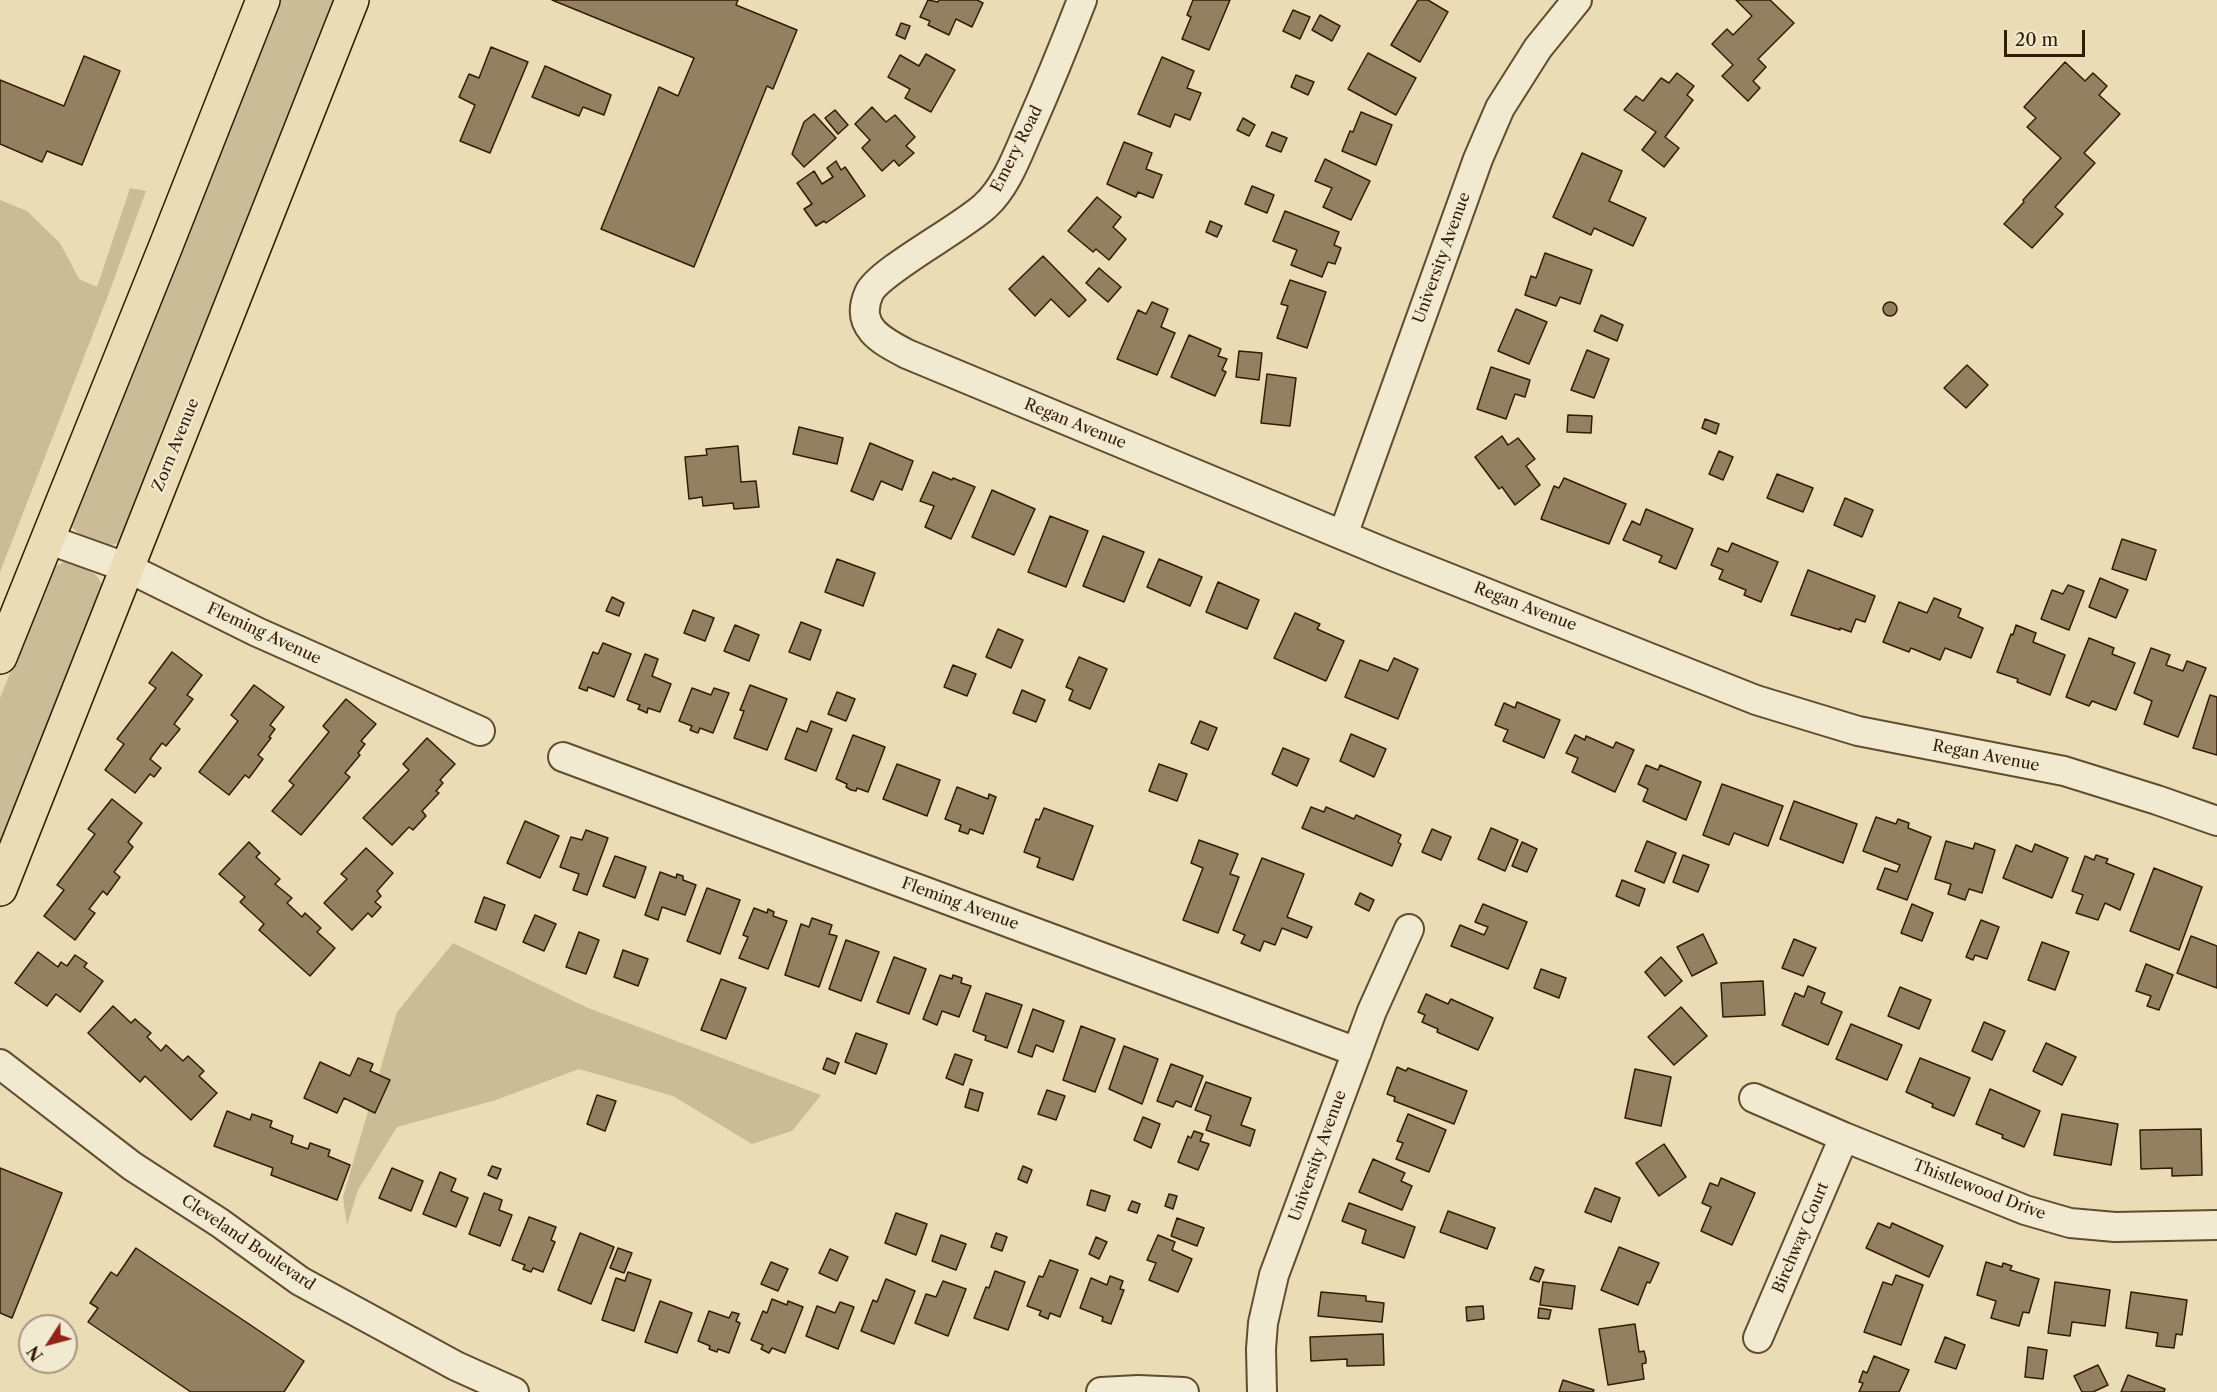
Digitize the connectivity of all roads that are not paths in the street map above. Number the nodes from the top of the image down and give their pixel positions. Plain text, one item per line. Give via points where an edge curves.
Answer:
1 (263, 0) edge
2 (352, 0) edge
3 (1082, 0) edge
4 (1577, 0) edge
5 (865, 316) joint
6 (1343, 535) junction
7 (47, 539) junction
8 (128, 568) junction
9 (0, 657) edge
10 (480, 731) dead end
11 (563, 757) dead end
12 (2217, 821) edge
13 (0, 889) edge
14 (1409, 929) dead end
15 (1357, 1052) junction
16 (0, 1064) edge
17 (1754, 1098) dead end
18 (1844, 1137) junction
19 (2217, 1225) edge
20 (1758, 1338) dead end
21 (514, 1392) edge
22 (1101, 1392) edge
23 (1184, 1392) edge
24 (1262, 1392) edge

1 - 7 main road
2 - 8 main road, Zorn Avenue
3 - 5 street, Emery Road via 1016,157 996,194 957,228 882,278 870,291
4 - 6 street, University Avenue via 1538,48 1500,108 1478,159
5 - 6 street, Regan Avenue via 883,342 907,354
6 - 12 street, Regan Avenue via 1756,700 1858,731 2064,771
7 - 8 street, Fleming Avenue
7 - 9 main road
8 - 10 street, Fleming Avenue via 256,632
8 - 13 main road, Zorn Avenue
11 - 15 street, Fleming Avenue
14 - 15 street, University Avenue
15 - 24 street, University Avenue via 1267,1297 1261,1349
16 - 21 street, Cleveland Boulevard via 132,1166 300,1281 456,1366
17 - 18 street, Thistlewood Drive
18 - 19 street, Thistlewood Drive via 2025,1210 2070,1223 2115,1227
18 - 20 street, Birchway Court
22 - 23 street

